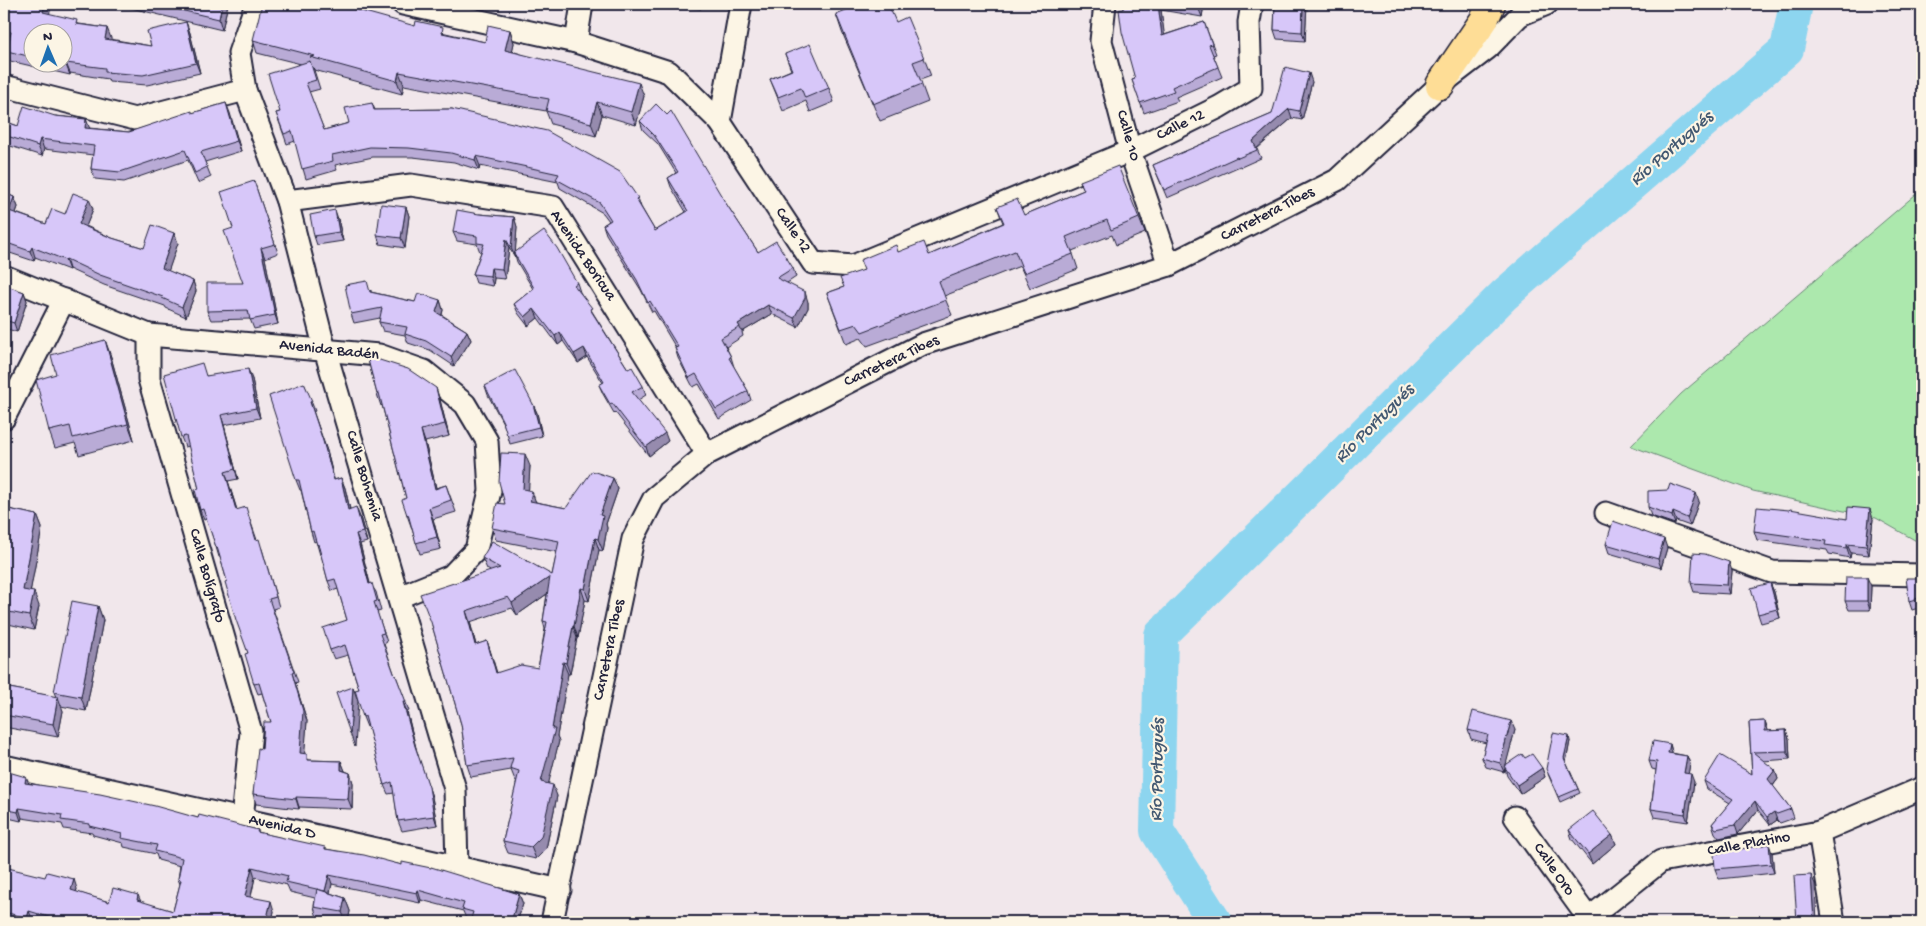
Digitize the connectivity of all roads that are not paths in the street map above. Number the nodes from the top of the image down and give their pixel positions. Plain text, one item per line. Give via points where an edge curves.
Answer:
1 (256, 4) edge
2 (582, 4) edge
3 (741, 4) edge
4 (1105, 4) edge
5 (1252, 4) edge
6 (1491, 4) edge
7 (1547, 4) edge
8 (416, 6) edge
9 (1524, 10) edge
10 (576, 42) junction
11 (1440, 85) junction
12 (4, 86) edge
13 (245, 90) junction
14 (720, 122) junction
15 (1130, 151) junction
16 (287, 201) junction
17 (1169, 265) junction
18 (4, 276) edge
19 (64, 300) junction
20 (149, 335) junction
21 (325, 350) junction
22 (4, 418) edge
23 (707, 454) junction
24 (1606, 513) dead end
25 (1922, 575) edge
26 (399, 597) junction
27 (4, 766) edge
28 (1922, 788) edge
29 (1515, 817) dead end
30 (242, 819) junction
31 (1819, 832) junction
32 (457, 867) junction
33 (560, 890) junction
34 (1590, 921) edge
35 (552, 922) edge
36 (1834, 922) edge

1 - 13 street, Calle Bohemia via 239,53
2 - 10 street
3 - 14 street
4 - 15 street, Calle 10 via 1101,41
5 - 15 street, Calle 12 via 1249,22 1251,88
6 - 11 highway via 1484,20
7 - 9 street
8 - 10 street, Calle 12
9 - 11 street, Carretera Tibes via 1488,48
10 - 14 street, Calle 12 via 668,72
11 - 17 street, Carretera Tibes via 1337,180
12 - 13 street via 135,119
13 - 16 street, Calle Bohemia
14 - 15 street, Calle 12 via 813,263 853,266
15 - 17 street, Calle 10
16 - 21 street, Calle Bohemia
16 - 23 street, Avenida Boricua via 411,185 553,207
17 - 23 street, Carretera Tibes via 923,344
18 - 19 street, Avenida Badén
19 - 20 street, Avenida Badén
19 - 22 street
20 - 21 street, Avenida Badén
20 - 30 street, Calle Bolígrafo via 149,379 251,732
21 - 26 street, Calle Bohemia
21 - 26 street, Avenida Badén via 379,355 424,371 466,404 486,441 490,491 476,550 451,576
23 - 33 street, Carretera Tibes via 654,498 634,539
24 - 25 street via 1772,572
26 - 32 street, Calle Bohemia via 455,789
27 - 30 street, Avenida D
28 - 31 street, Calle Platino
29 - 34 street, Calle Oro
30 - 32 street, Avenida D
31 - 34 street, Calle Platino via 1661,861
31 - 36 street
32 - 33 street, Avenida D
33 - 35 street, Carretera Tibes

